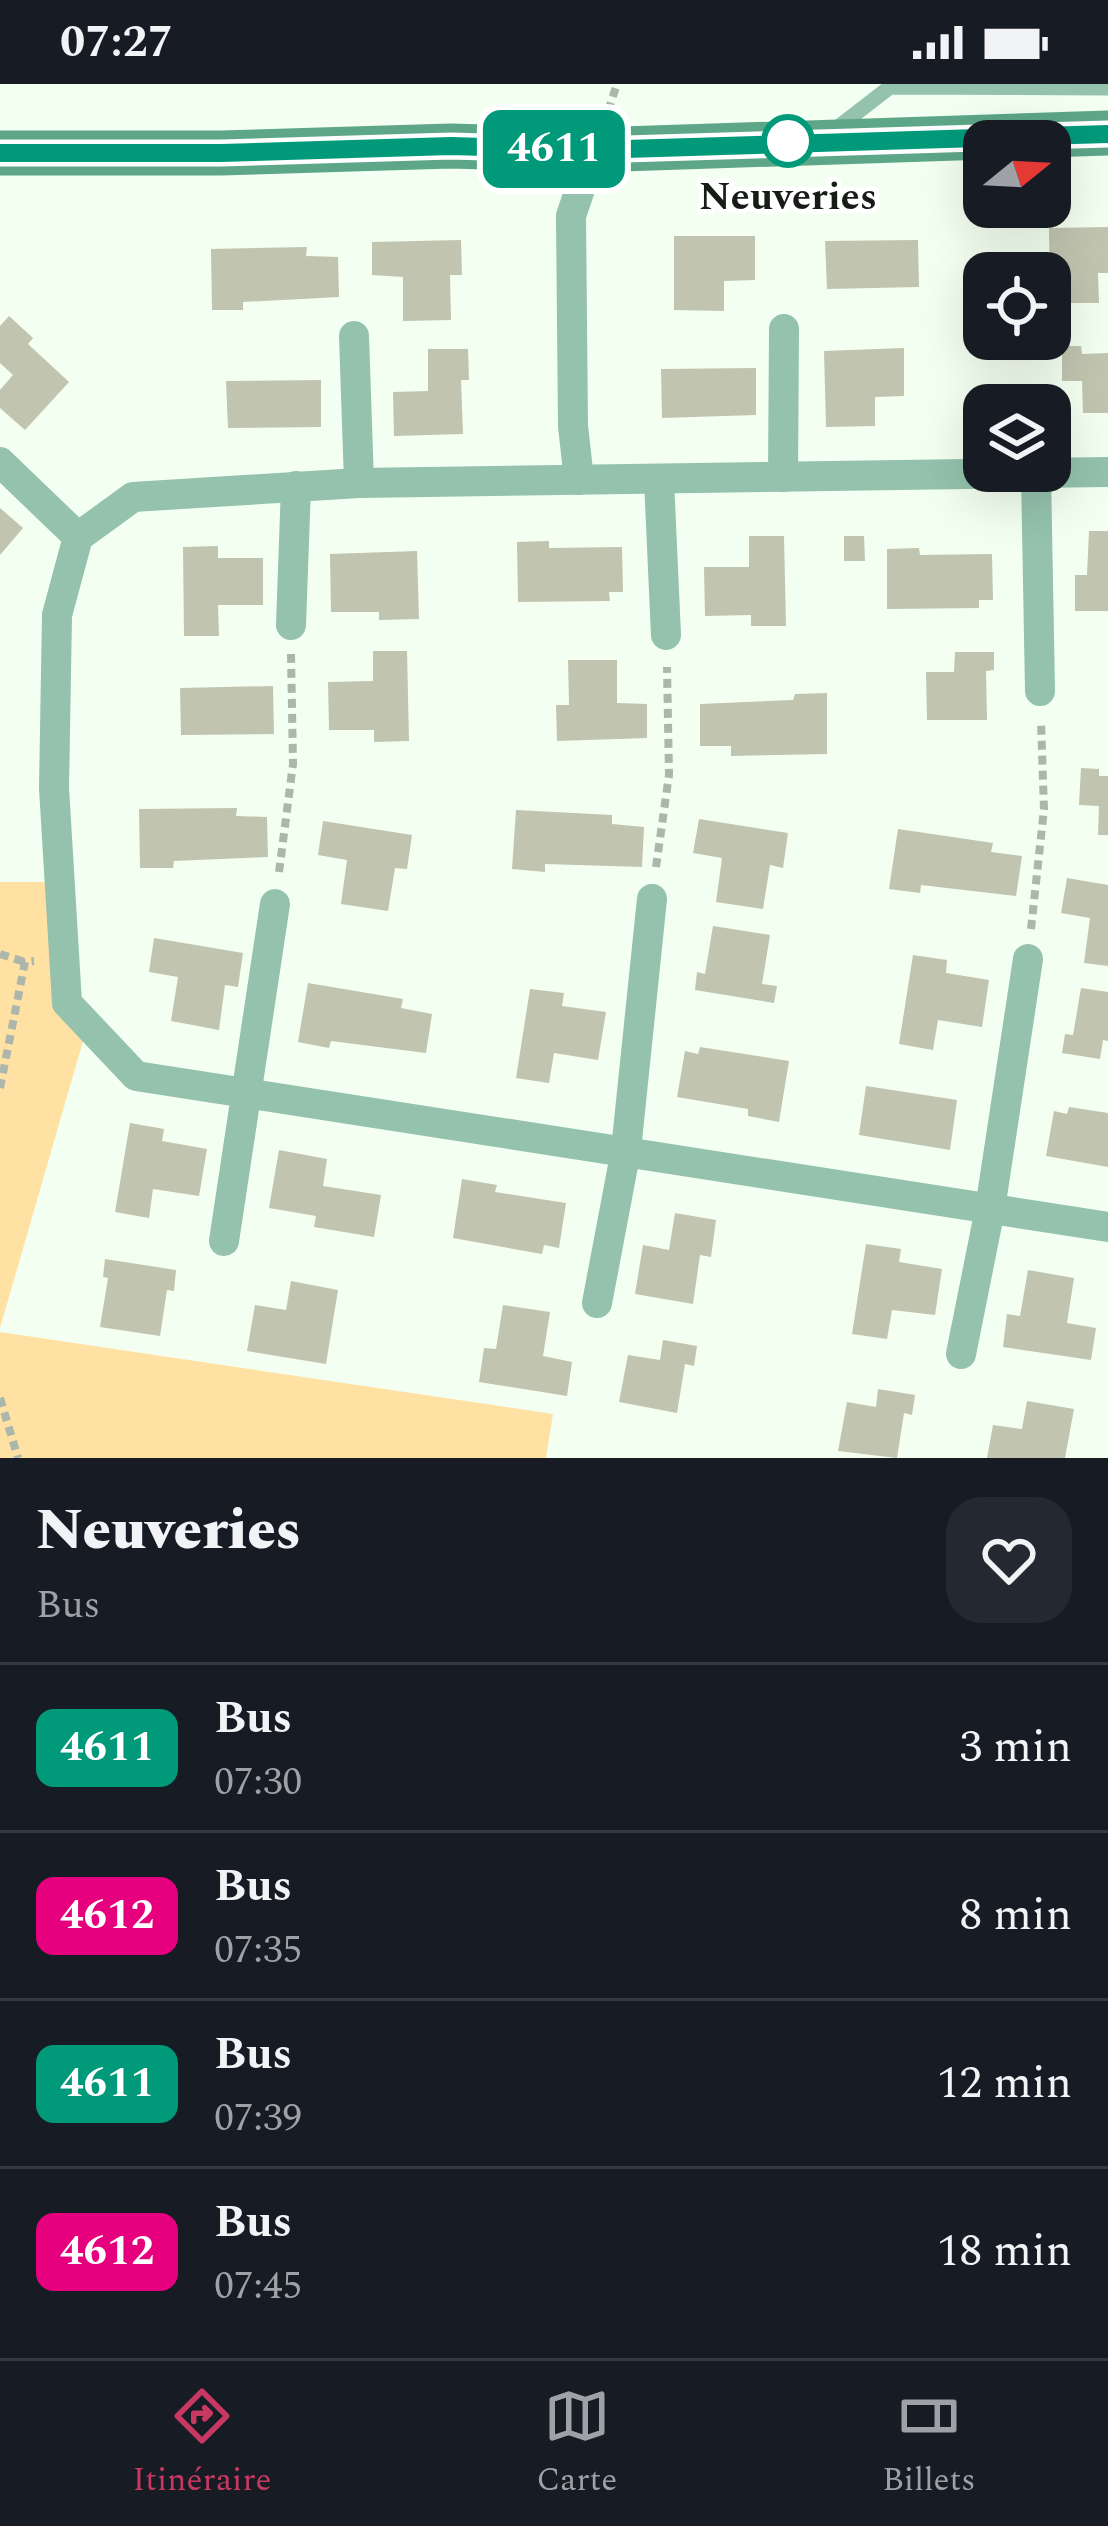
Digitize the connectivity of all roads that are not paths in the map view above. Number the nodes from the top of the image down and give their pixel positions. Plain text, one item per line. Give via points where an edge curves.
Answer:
1 (1108, 88) edge
2 (1108, 134) edge
3 (807, 141) junction
4 (593, 150) junction
5 (0, 153) edge
6 (784, 329) dead end
7 (354, 336) dead end
8 (0, 462) edge
9 (1108, 472) edge
10 (1071, 473) edge
11 (963, 474) edge
12 (783, 478) junction
13 (579, 480) junction
14 (659, 480) junction
15 (359, 483) junction
16 (296, 486) junction
17 (1036, 492) edge
18 (78, 537) junction
19 (291, 626) road end
20 (666, 635) road end
21 (1040, 691) road end
22 (652, 898) road end
23 (275, 904) road end
24 (1028, 959) road end
25 (247, 1095) junction
26 (626, 1150) junction
27 (990, 1209) junction
28 (1108, 1227) edge
29 (224, 1241) dead end
30 (598, 1303) dead end
31 (961, 1354) dead end

1 - 3 lane via 890,87 838,128
2 - 3 street
3 - 4 street
4 - 5 street
4 - 13 street via 571,216
6 - 12 street
7 - 15 street
8 - 18 street
9 - 10 street
11 - 12 street
12 - 14 street
13 - 14 street
13 - 15 street
14 - 20 street
15 - 16 street
16 - 18 street via 133,497
16 - 19 street
17 - 21 street
18 - 25 street via 57,615 54,788 68,1003 136,1076
22 - 26 street
23 - 25 street
24 - 27 street
25 - 26 street
25 - 29 street
26 - 27 street
26 - 30 street
27 - 28 street
27 - 31 street

